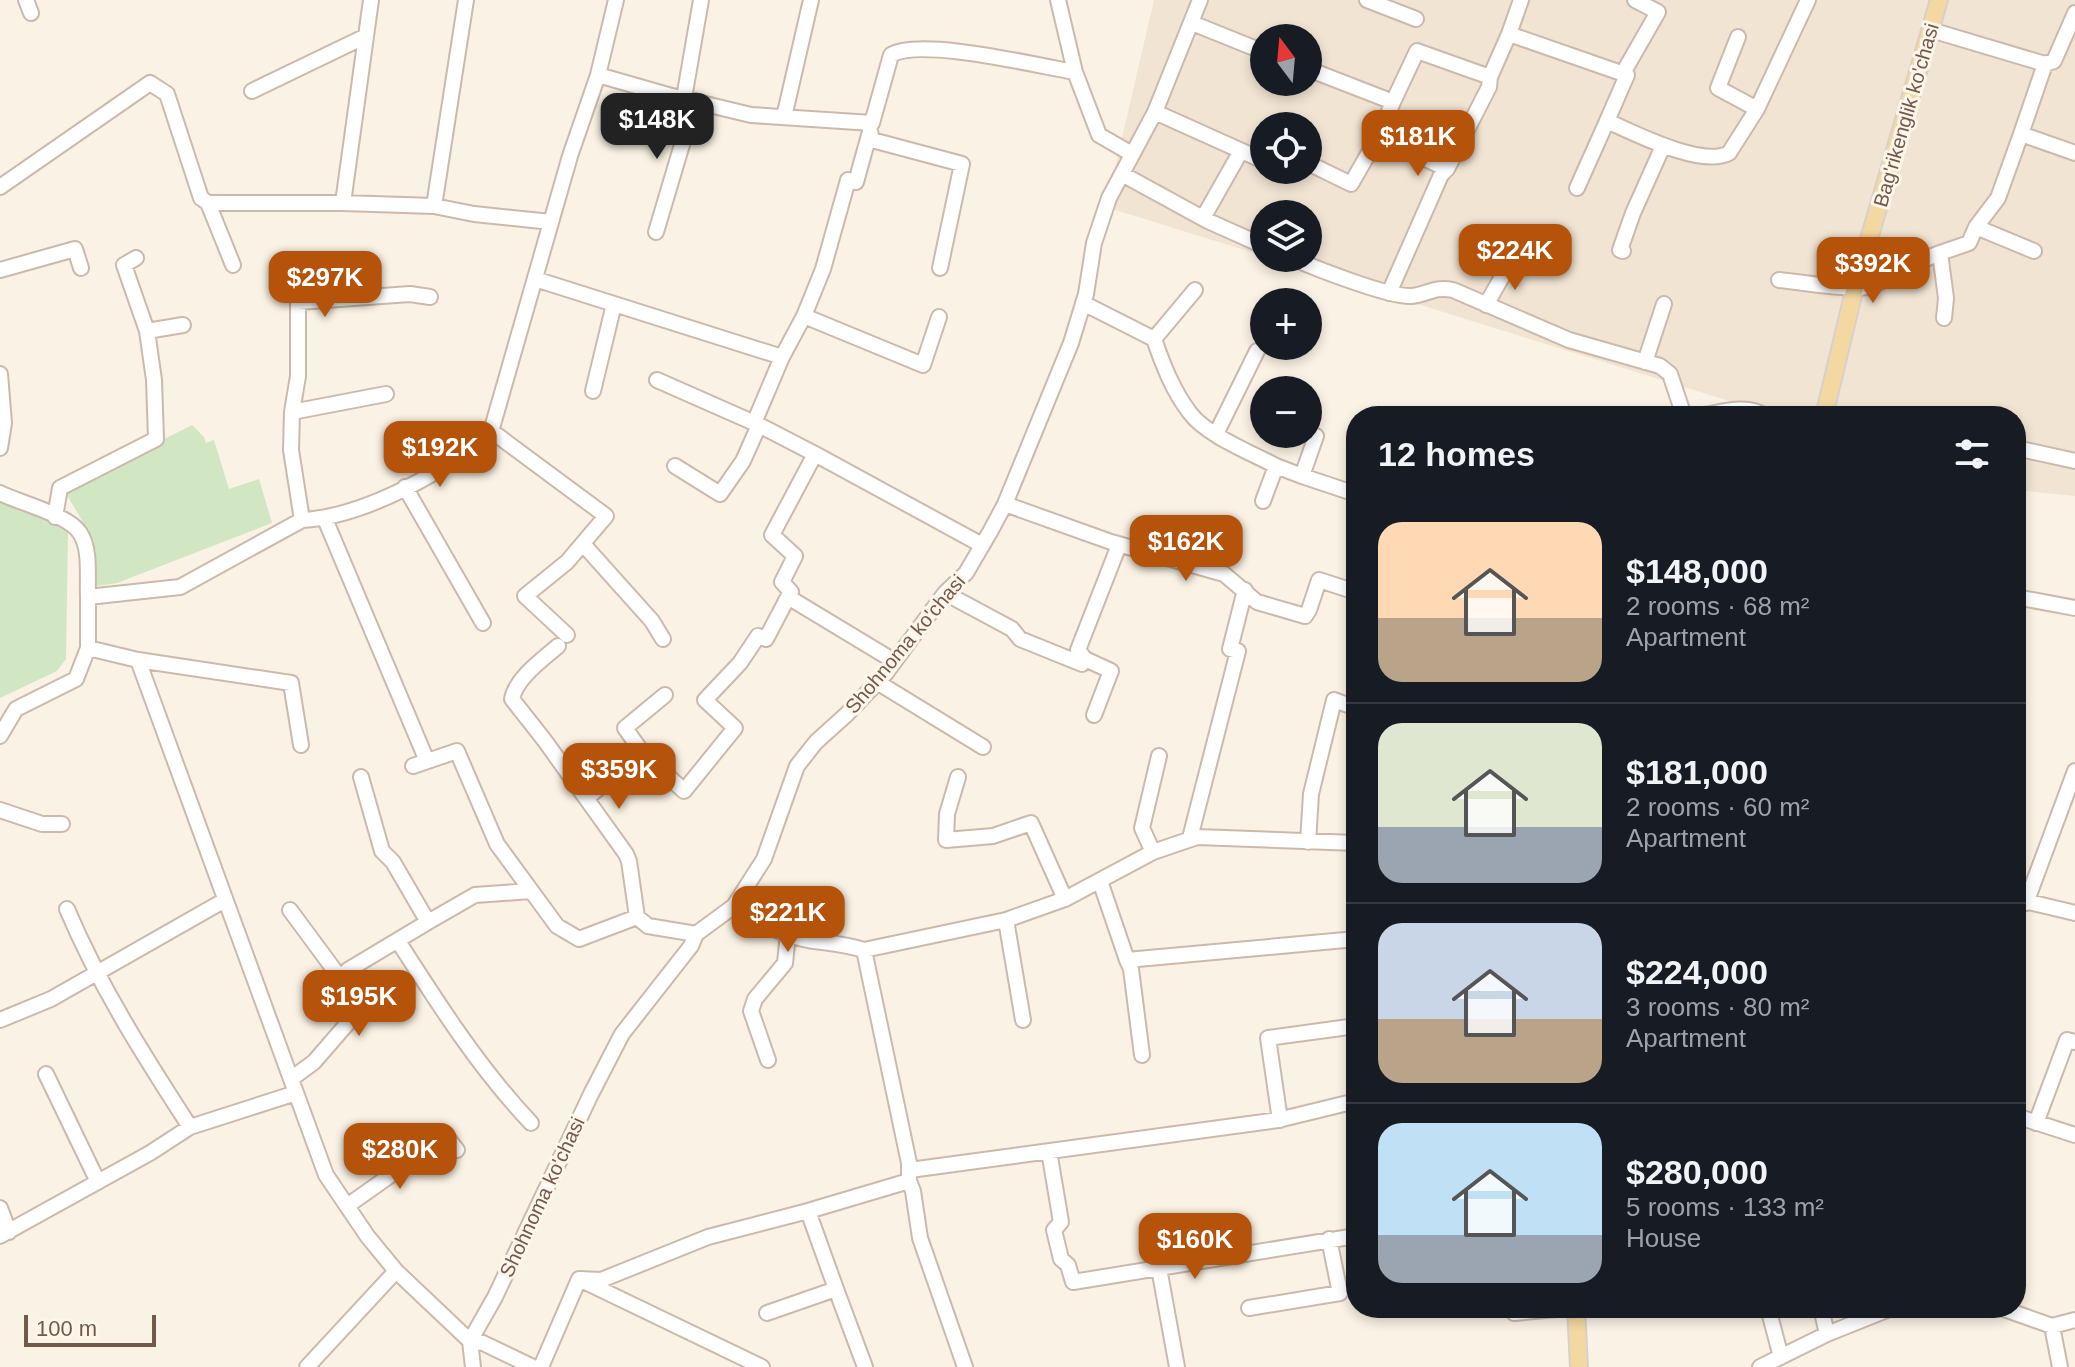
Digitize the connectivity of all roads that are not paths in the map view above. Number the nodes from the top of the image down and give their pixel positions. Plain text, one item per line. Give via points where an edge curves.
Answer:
1 (371, 0) edge
2 (466, 0) edge
3 (616, 0) edge
4 (701, 0) edge
5 (811, 0) edge
6 (1058, 0) edge
7 (1200, 0) edge
8 (1367, 0) edge
9 (1521, 0) edge
10 (1635, 0) edge
11 (1808, 0) edge
12 (1939, 0) edge
13 (2075, 13) edge
14 (1416, 19) dead end
15 (1192, 23) junction
16 (1931, 30) junction
17 (1509, 34) junction
18 (366, 36) junction
19 (1738, 37) dead end
20 (1250, 46) edge
21 (2045, 64) junction
22 (1075, 72) junction
23 (1623, 73) junction
24 (1322, 74) edge
25 (598, 75) junction
26 (1490, 77) junction
27 (252, 91) dead end
28 (690, 100) junction
29 (1393, 102) junction
30 (1757, 109) junction
31 (1155, 112) junction
32 (784, 117) junction
33 (1607, 121) junction
34 (870, 129) junction
35 (2021, 134) junction
36 (1378, 137) junction
37 (1663, 146) junction
38 (1241, 151) junction
39 (2075, 153) edge
40 (1132, 154) junction
41 (1250, 155) edge
42 (1447, 169) junction
43 (1322, 170) edge
44 (1122, 174) junction
45 (0, 187) edge
46 (1577, 188) dead end
47 (208, 203) junction
48 (343, 203) junction
49 (434, 206) junction
50 (1203, 218) junction
51 (551, 222) junction
52 (1976, 227) junction
53 (656, 232) dead end
54 (1250, 240) edge
55 (1623, 251) dead end
56 (2034, 251) dead end
57 (1940, 253) junction
58 (136, 258) dead end
59 (1511, 261) dead end
60 (233, 265) dead end
61 (81, 268) dead end
62 (940, 268) dead end
63 (1322, 269) edge
64 (0, 270) edge
65 (535, 279) junction
66 (1779, 280) dead end
67 (1855, 287) junction
68 (1195, 290) dead end
69 (1389, 293) junction
70 (430, 297) dead end
71 (1083, 303) junction
72 (614, 304) junction
73 (1664, 304) dead end
74 (1486, 305) junction
75 (804, 316) junction
76 (939, 317) dead end
77 (1944, 318) dead end
78 (183, 325) dead end
79 (147, 331) junction
80 (1154, 339) junction
81 (782, 357) junction
82 (1253, 360) edge
83 (1645, 362) junction
84 (0, 374) edge
85 (657, 380) dead end
86 (593, 391) dead end
87 (386, 394) dead end
88 (1681, 406) edge
89 (1826, 406) edge
90 (292, 412) junction
91 (757, 424) junction
92 (490, 430) junction
93 (1216, 434) junction
94 (0, 448) edge
95 (1312, 448) edge
96 (2026, 450) edge
97 (815, 454) junction
98 (2075, 461) edge
99 (675, 466) dead end
100 (1276, 466) junction
101 (1302, 476) junction
102 (405, 487) junction
103 (1346, 491) edge
104 (0, 493) edge
105 (1263, 501) dead end
106 (1005, 504) junction
107 (55, 517) junction
108 (325, 519) junction
109 (302, 520) junction
110 (583, 544) junction
111 (982, 545) junction
112 (1119, 545) junction
113 (1346, 589) edge
114 (1245, 590) junction
115 (945, 593) junction
116 (88, 597) junction
117 (788, 597) junction
118 (2026, 599) edge
119 (2075, 608) edge
120 (483, 623) dead end
121 (663, 639) dead end
122 (88, 648) junction
123 (1085, 659) junction
124 (138, 660) junction
125 (894, 661) junction
126 (877, 682) junction
127 (665, 695) dead end
128 (1346, 704) edge
129 (1094, 715) dead end
130 (0, 736) edge
131 (301, 745) dead end
132 (983, 747) dead end
133 (642, 752) junction
134 (1159, 756) dead end
135 (2075, 771) edge
136 (361, 777) dead end
137 (958, 777) dead end
138 (587, 798) junction
139 (0, 810) edge
140 (62, 824) dead end
141 (1190, 838) junction
142 (1308, 842) junction
143 (1346, 843) edge
144 (1153, 852) junction
145 (1100, 881) junction
146 (2026, 889) edge
147 (531, 891) junction
148 (1065, 899) junction
149 (225, 900) junction
150 (2026, 902) edge
151 (734, 906) junction
152 (67, 909) dead end
153 (290, 910) dead end
154 (2075, 913) edge
155 (637, 917) junction
156 (1006, 920) junction
157 (428, 922) junction
158 (696, 934) junction
159 (788, 934) junction
160 (1346, 940) edge
161 (398, 941) junction
162 (864, 950) junction
163 (1127, 960) junction
164 (96, 973) junction
165 (341, 979) junction
166 (0, 1020) edge
167 (1023, 1020) dead end
168 (1346, 1027) edge
169 (2075, 1042) edge
170 (1142, 1055) dead end
171 (768, 1060) dead end
172 (46, 1074) dead end
173 (293, 1086) junction
174 (1346, 1104) edge
175 (1280, 1120) junction
176 (2026, 1120) edge
177 (531, 1123) dead end
178 (2036, 1123) junction
179 (190, 1127) junction
180 (2075, 1135) edge
181 (457, 1150) dead end
182 (1049, 1151) junction
183 (909, 1175) junction
184 (98, 1182) junction
185 (347, 1206) junction
186 (0, 1208) edge
187 (808, 1211) junction
188 (5, 1234) edge
189 (1346, 1237) edge
190 (1329, 1239) junction
191 (1159, 1268) junction
192 (396, 1271) junction
193 (579, 1279) junction
194 (836, 1289) junction
195 (1249, 1308) dead end
196 (767, 1313) dead end
197 (2026, 1317) edge
198 (1577, 1318) edge
199 (1771, 1318) edge
200 (1823, 1318) edge
201 (1867, 1318) edge
202 (2075, 1320) edge
203 (2052, 1326) junction
204 (1827, 1334) junction
205 (470, 1341) junction
206 (1781, 1357) junction
207 (307, 1367) edge
208 (473, 1367) edge
209 (533, 1367) edge
210 (541, 1367) edge
211 (762, 1367) edge
212 (865, 1367) edge
213 (965, 1367) edge
214 (1177, 1367) edge
215 (1579, 1367) edge
216 (1760, 1367) edge
217 (2060, 1367) edge

1 - 18 street
2 - 49 street
3 - 25 street
4 - 28 street
5 - 32 street
6 - 22 street
7 - 15 street, Shohnoma ko'chasi
8 - 14 street
9 - 17 street
10 - 23 street via 1658,12
11 - 30 street
12 - 16 main road, Bag'rikenglik ko'chasi
13 - 21 street via 2054,61
15 - 20 street
15 - 31 street, Shohnoma ko'chasi
16 - 21 street
16 - 67 main road, Bag'rikenglik ko'chasi
17 - 23 street
17 - 26 street
18 - 27 street
18 - 48 street
19 - 30 street via 1718,88
21 - 35 street
22 - 34 street via 950,51 900,50 891,55
22 - 40 street via 1099,135
23 - 33 street via 1627,75
24 - 29 street
25 - 28 street
25 - 51 street
26 - 29 street via 1417,51
26 - 42 street
28 - 32 street
28 - 53 street
29 - 36 street
30 - 37 street via 1721,157
31 - 38 street
31 - 40 street, Shohnoma ko'chasi
32 - 34 street
33 - 37 street
33 - 46 street
34 - 62 street via 872,140 962,164
34 - 75 street via 856,182 848,180
35 - 39 street
35 - 52 street via 1998,198
36 - 42 street
36 - 43 street via 1351,184
37 - 55 street via 1633,213
38 - 41 street
38 - 50 street
40 - 44 street, Shohnoma ko'chasi
42 - 69 street
44 - 50 street
44 - 71 street, Shohnoma ko'chasi via 1094,243
45 - 47 street via 150,83 167,94 201,198
47 - 48 street
47 - 60 street
48 - 49 street
49 - 51 street
50 - 54 street
51 - 65 street
52 - 56 street
52 - 57 street via 1969,243
57 - 67 street via 1868,287
57 - 77 street
58 - 79 street via 124,265
59 - 74 street
61 - 64 street via 75,249
63 - 69 street
65 - 72 street
65 - 92 street
66 - 67 street
67 - 89 main road, Bag'rikenglik ko'chasi
68 - 80 street
69 - 74 street via 1413,296 1439,288
70 - 90 street via 298,302 298,376
71 - 80 street
71 - 106 street, Shohnoma ko'chasi
72 - 81 street
72 - 86 street
73 - 83 street
74 - 83 street via 1569,340
75 - 76 street via 923,365
75 - 81 street
78 - 79 street
79 - 107 street via 156,439 60,488
80 - 93 street via 1191,416
81 - 91 street
82 - 93 street
83 - 88 street via 1666,369
84 - 94 street
85 - 91 street
87 - 90 street
90 - 109 street via 291,450
91 - 97 street
91 - 99 street via 743,461 720,494
92 - 102 street via 460,455
92 - 110 street via 606,516
93 - 100 street
95 - 101 street
96 - 98 street
97 - 111 street
97 - 117 street via 772,535 795,556 782,582 791,592
100 - 101 street
100 - 105 street
101 - 103 street
102 - 108 street
102 - 120 street
104 - 107 street
106 - 111 street, Shohnoma ko'chasi
106 - 112 street
107 - 116 street via 80,532
108 - 109 street
108 - 147 street via 420,764 457,751 497,844
109 - 116 street via 180,587
110 - 121 street
110 - 138 street via 525,596 562,640 531,669 512,699
111 - 115 street, Shohnoma ko'chasi via 966,573
112 - 114 street via 1224,574
112 - 123 street via 1078,650
113 - 114 street via 1319,580 1305,616 1257,602
114 - 141 street via 1230,649 1238,651
115 - 123 street via 1012,629 1020,639 1082,664
115 - 125 street, Shohnoma ko'chasi
116 - 122 street
117 - 125 street
117 - 133 street via 766,639 758,636 705,700 735,728 684,791
118 - 119 street
122 - 124 street
122 - 130 street via 76,679 16,709
123 - 129 street via 1111,671
124 - 131 street via 291,683
124 - 149 street
125 - 126 street, Shohnoma ko'chasi
126 - 132 street
126 - 151 street, Shohnoma ko'chasi via 797,766 764,859
127 - 133 street via 625,728
128 - 142 street via 1334,700 1311,794
133 - 138 street
134 - 144 street via 1142,828
135 - 146 street
136 - 157 street via 382,851
137 - 148 street via 946,840 993,836 1031,823
138 - 155 street via 629,861
139 - 140 street via 42,824
141 - 142 street
141 - 144 street
142 - 143 street
144 - 145 street
145 - 148 street
145 - 163 street
147 - 155 street via 557,926 579,939
147 - 157 street via 475,895
148 - 156 street
149 - 164 street
149 - 173 street
150 - 154 street
151 - 158 street, Shohnoma ko'chasi
151 - 159 street
152 - 164 street
153 - 165 street
155 - 158 street via 648,926
156 - 162 street
156 - 167 street
157 - 161 street
158 - 205 street, Shohnoma ko'chasi via 622,1034
159 - 162 street
159 - 171 street via 785,963 751,1011
160 - 163 street
161 - 165 street
161 - 177 street via 462,1040
162 - 183 street
163 - 170 street
164 - 166 street
164 - 179 street
165 - 173 street via 359,1010
168 - 175 street via 1268,1038
169 - 178 street via 2067,1040
172 - 184 street
173 - 179 street
173 - 185 street via 326,1175
174 - 175 street
175 - 182 street
176 - 178 street
178 - 180 street
179 - 184 street
181 - 185 street via 446,1136
182 - 183 street
182 - 191 street via 1061,1222 1054,1230 1073,1282
183 - 187 street
183 - 213 street via 920,1238
184 - 188 street
185 - 192 street
186 - 188 street
187 - 193 street via 695,1241 601,1280
187 - 194 street
189 - 190 street
190 - 191 street
190 - 195 street via 1340,1293
191 - 214 street
192 - 205 street
192 - 207 street
193 - 210 street
193 - 211 street
194 - 196 street
194 - 212 street
197 - 203 street
198 - 215 main road
199 - 206 street
200 - 204 street
201 - 204 street
202 - 203 street
203 - 217 street
204 - 206 street
205 - 208 street
205 - 209 street
206 - 216 street

